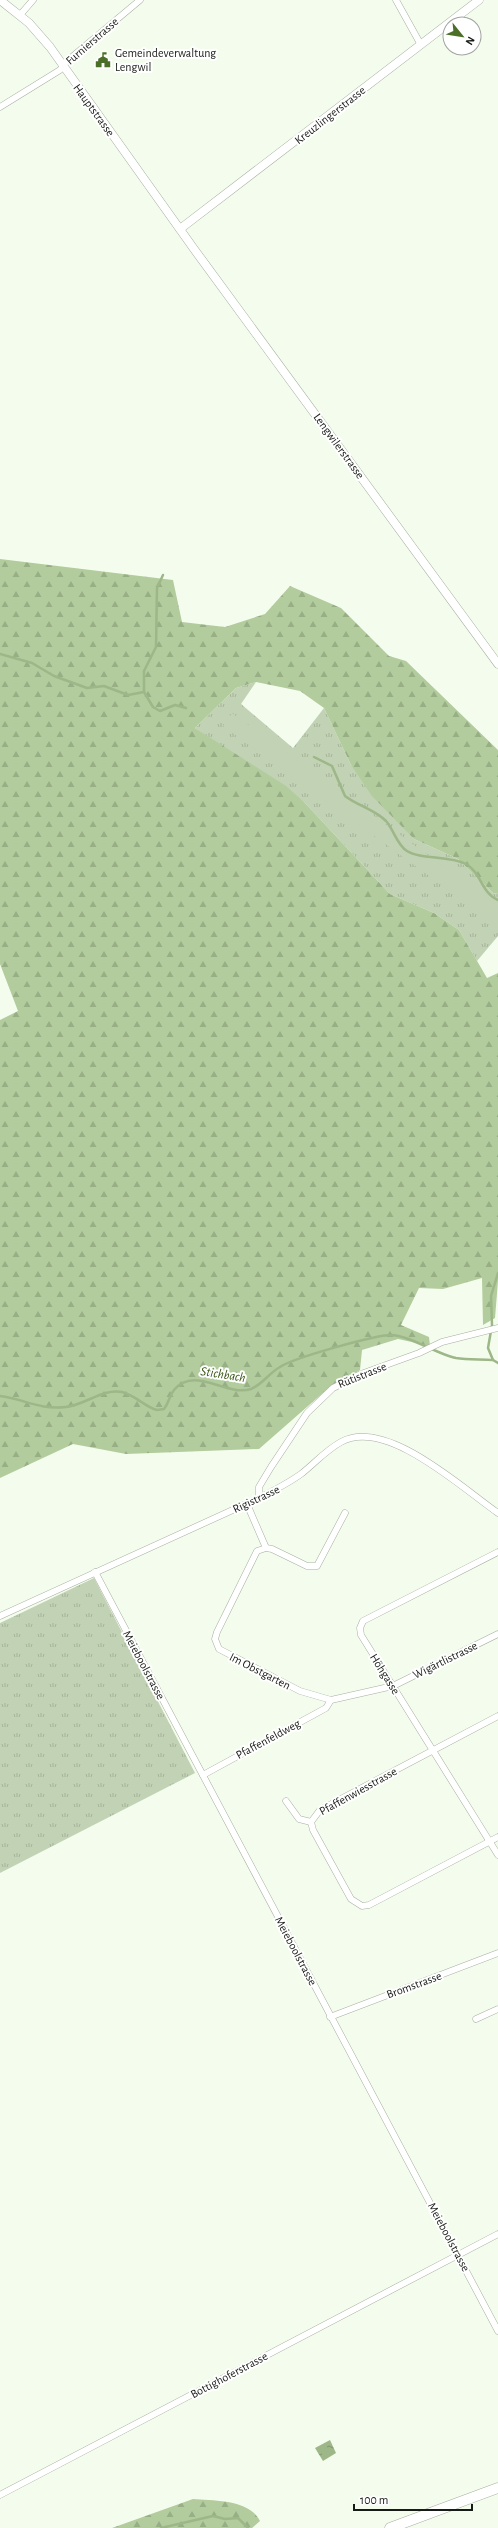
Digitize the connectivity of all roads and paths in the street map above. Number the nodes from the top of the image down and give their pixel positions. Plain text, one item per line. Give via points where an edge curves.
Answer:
1 (0, 0) edge
2 (33, 0) edge
3 (140, 0) edge
4 (396, 0) edge
5 (479, 0) edge
6 (20, 15) junction
7 (421, 44) junction
8 (63, 66) junction
9 (0, 107) edge
10 (180, 229) junction
11 (498, 664) edge
12 (494, 1329) edge
13 (258, 1498) junction
14 (247, 1504) junction
15 (344, 1513) dead end
16 (498, 1513) edge
17 (266, 1548) junction
18 (498, 1552) edge
19 (95, 1572) junction
20 (0, 1616) edge
21 (498, 1634) edge
22 (393, 1686) junction
23 (331, 1700) junction
24 (498, 1716) edge
25 (433, 1750) junction
26 (203, 1775) junction
27 (286, 1801) dead end
28 (311, 1822) junction
29 (498, 1836) edge
30 (489, 1841) junction
31 (498, 1855) edge
32 (498, 1953) edge
33 (498, 2009) edge
34 (330, 2017) junction
35 (476, 2020) dead end
36 (498, 2234) edge
37 (458, 2255) junction
38 (498, 2331) edge
39 (498, 2488) edge
40 (0, 2495) edge
41 (390, 2528) edge

1 - 6 street, Hauptstrasse
2 - 6 street
3 - 8 street, Furnierstrasse
4 - 7 street
5 - 7 street, Kreuzlingerstrasse
6 - 8 street, Hauptstrasse via 45,40
7 - 10 street, Kreuzlingerstrasse
8 - 9 street, Furnierstrasse
8 - 10 street, Hauptstrasse
10 - 11 street, Lengwilerstrasse
12 - 13 street, Rütistrasse via 434,1345 346,1380 319,1399 271,1467 259,1487
13 - 14 street, Rigistrasse
13 - 16 street, Rigistrasse via 285,1485 341,1442 350,1438 370,1437 391,1442 420,1458
14 - 17 street
14 - 19 street, Rigistrasse
15 - 17 street via 317,1566 307,1566
17 - 23 street, Im Obstgarten via 255,1554 217,1632 214,1639 216,1644 224,1653 300,1691
18 - 22 street, Höhgasse via 362,1621 361,1635
19 - 20 street, Rigistrasse
19 - 26 street, Meieboolstrasse
21 - 22 street, Wigärtlistrasse
22 - 23 street, Im Obstgarten
22 - 25 street, Höhgasse
23 - 26 street, Pfaffenfeldweg via 326,1708
24 - 25 street, Pfaffenwiesstrasse
25 - 28 street, Pfaffenwiesstrasse via 320,1810
25 - 30 street, Höhgasse
26 - 34 street, Meieboolstrasse
27 - 28 street via 298,1820
28 - 30 street, Pfaffenwiesstrasse via 351,1899 362,1906 369,1905
29 - 30 street
30 - 31 street, Höhgasse
32 - 34 street, Bromstrasse
33 - 35 street
34 - 37 street, Meieboolstrasse
36 - 37 street, Bottighoferstrasse
37 - 38 street, Meieboolstrasse
37 - 40 street, Bottighoferstrasse
39 - 41 main road

